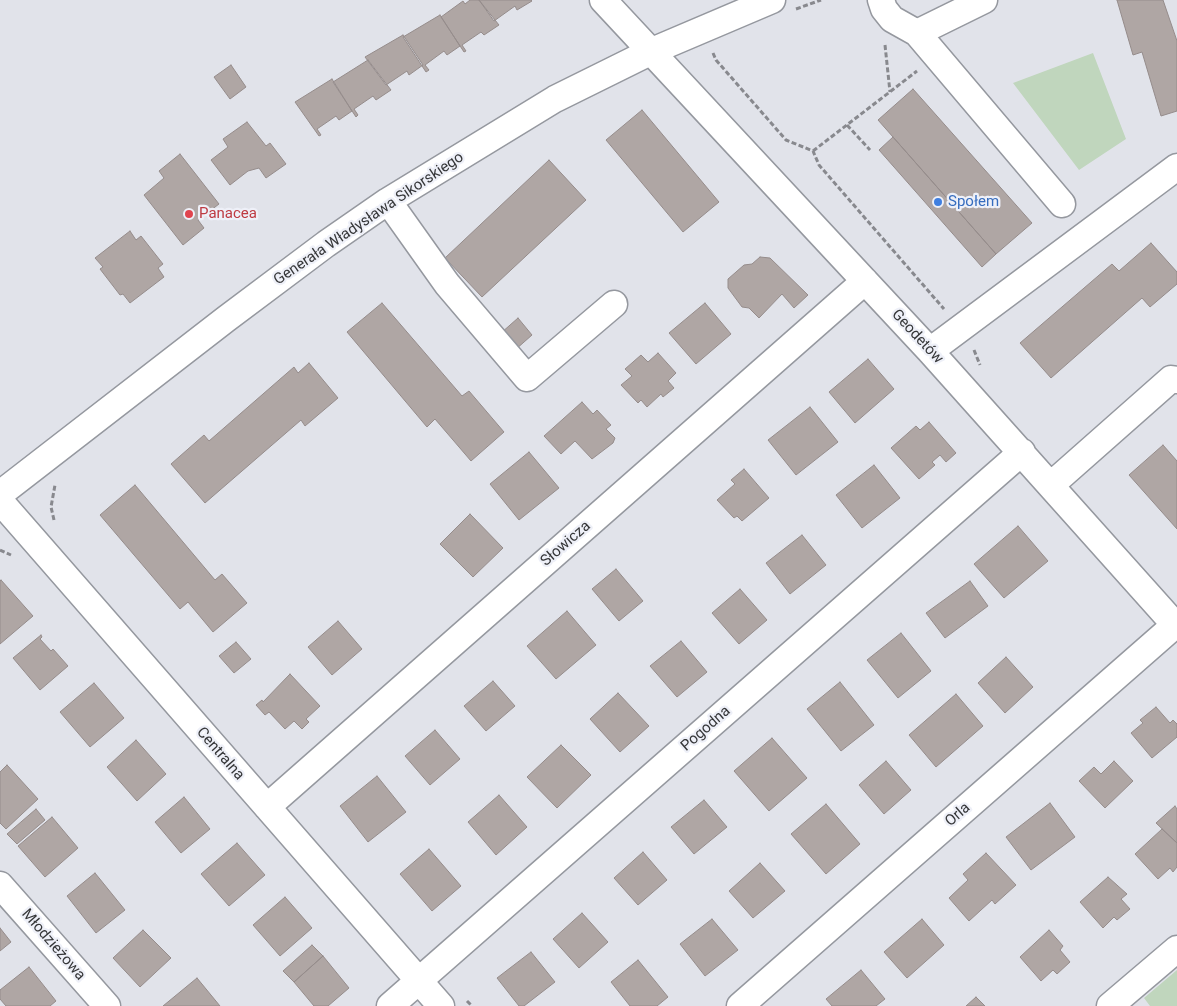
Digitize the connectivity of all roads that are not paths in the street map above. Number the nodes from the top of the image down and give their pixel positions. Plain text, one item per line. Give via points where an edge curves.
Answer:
1 (603, 0) edge
2 (772, 0) edge
3 (984, 0) edge
4 (884, 6) edge
5 (917, 33) junction
6 (652, 51) junction
7 (1177, 167) edge
8 (388, 201) junction
9 (1062, 204) dead end
10 (865, 281) junction
11 (614, 304) dead end
12 (930, 351) junction
13 (1177, 380) edge
14 (1022, 452) junction
15 (1051, 485) junction
16 (0, 494) edge
17 (0, 501) edge
18 (1176, 626) edge
19 (267, 807) junction
20 (0, 884) edge
21 (1177, 950) edge
22 (419, 981) junction
23 (107, 1006) edge
24 (390, 1006) edge
25 (441, 1006) edge
26 (740, 1006) edge
27 (1110, 1006) edge

1 - 6 street, Geodetów
2 - 6 street, Generała Władysława Sikorskiego
3 - 5 street
4 - 5 street via 896,22
5 - 9 street
6 - 8 street, Generała Władysława Sikorskiego via 555,98
6 - 10 street, Geodetów
7 - 12 street
8 - 11 street via 447,284 527,378
8 - 16 street, Generała Władysława Sikorskiego via 241,307
10 - 12 street, Geodetów
10 - 19 street, Słowicza
12 - 14 street, Geodetów
13 - 15 street via 1171,379
14 - 15 street, Geodetów
14 - 22 street, Pogodna
15 - 18 street, Geodetów
17 - 19 street, Centralna
18 - 26 street, Orla
19 - 22 street, Centralna
20 - 23 street, Młodzieżowa
21 - 27 street
22 - 24 street, Pogodna
22 - 25 street, Centralna

